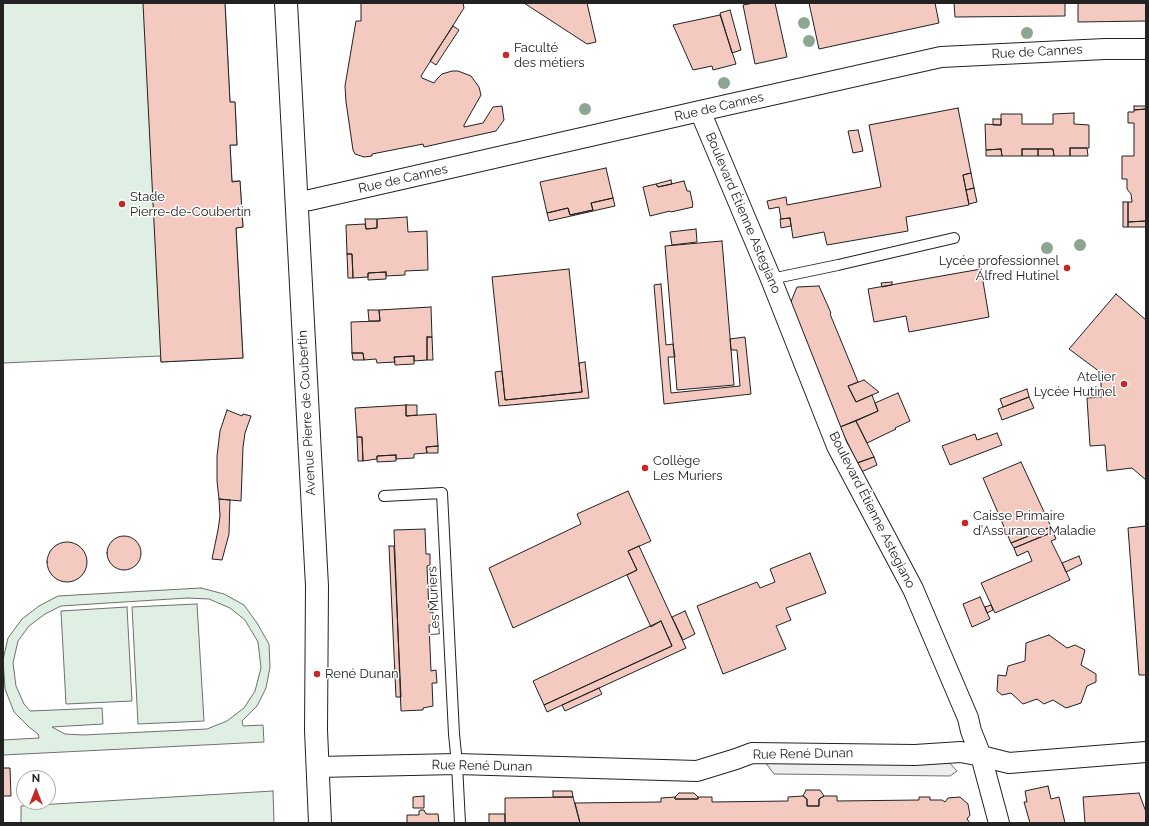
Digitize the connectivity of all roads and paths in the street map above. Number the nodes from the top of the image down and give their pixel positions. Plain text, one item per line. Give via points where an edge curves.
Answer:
1 (286, 3) edge
2 (1146, 49) edge
3 (700, 111) junction
4 (296, 201) junction
5 (954, 238) dead end
6 (771, 279) junction
7 (384, 496) dead end
8 (1146, 752) edge
9 (981, 756) junction
10 (457, 764) junction
11 (318, 767) junction
12 (320, 823) edge
13 (460, 823) edge
14 (1000, 823) edge

1 - 4 main road, Avenue Pierre de Coubertin
2 - 3 street, Rue de Cannes via 941,57
3 - 4 street, Rue de Cannes via 310,200
3 - 6 street, Boulevard Étienne Astegiano
4 - 11 main road, Avenue Pierre de Coubertin via 317,586
5 - 6 lane
6 - 9 street, Boulevard Étienne Astegiano via 837,446 913,589 968,718 970,731
7 - 10 lane, Les Muriers via 442,494
8 - 9 street, Rue René Dunan via 1009,763
9 - 10 street, Rue René Dunan via 961,752 915,755 752,753 697,770
9 - 14 street, Boulevard Étienne Astegiano
10 - 11 street, Rue René Dunan
10 - 13 lane
11 - 12 main road, Avenue Pierre de Coubertin

